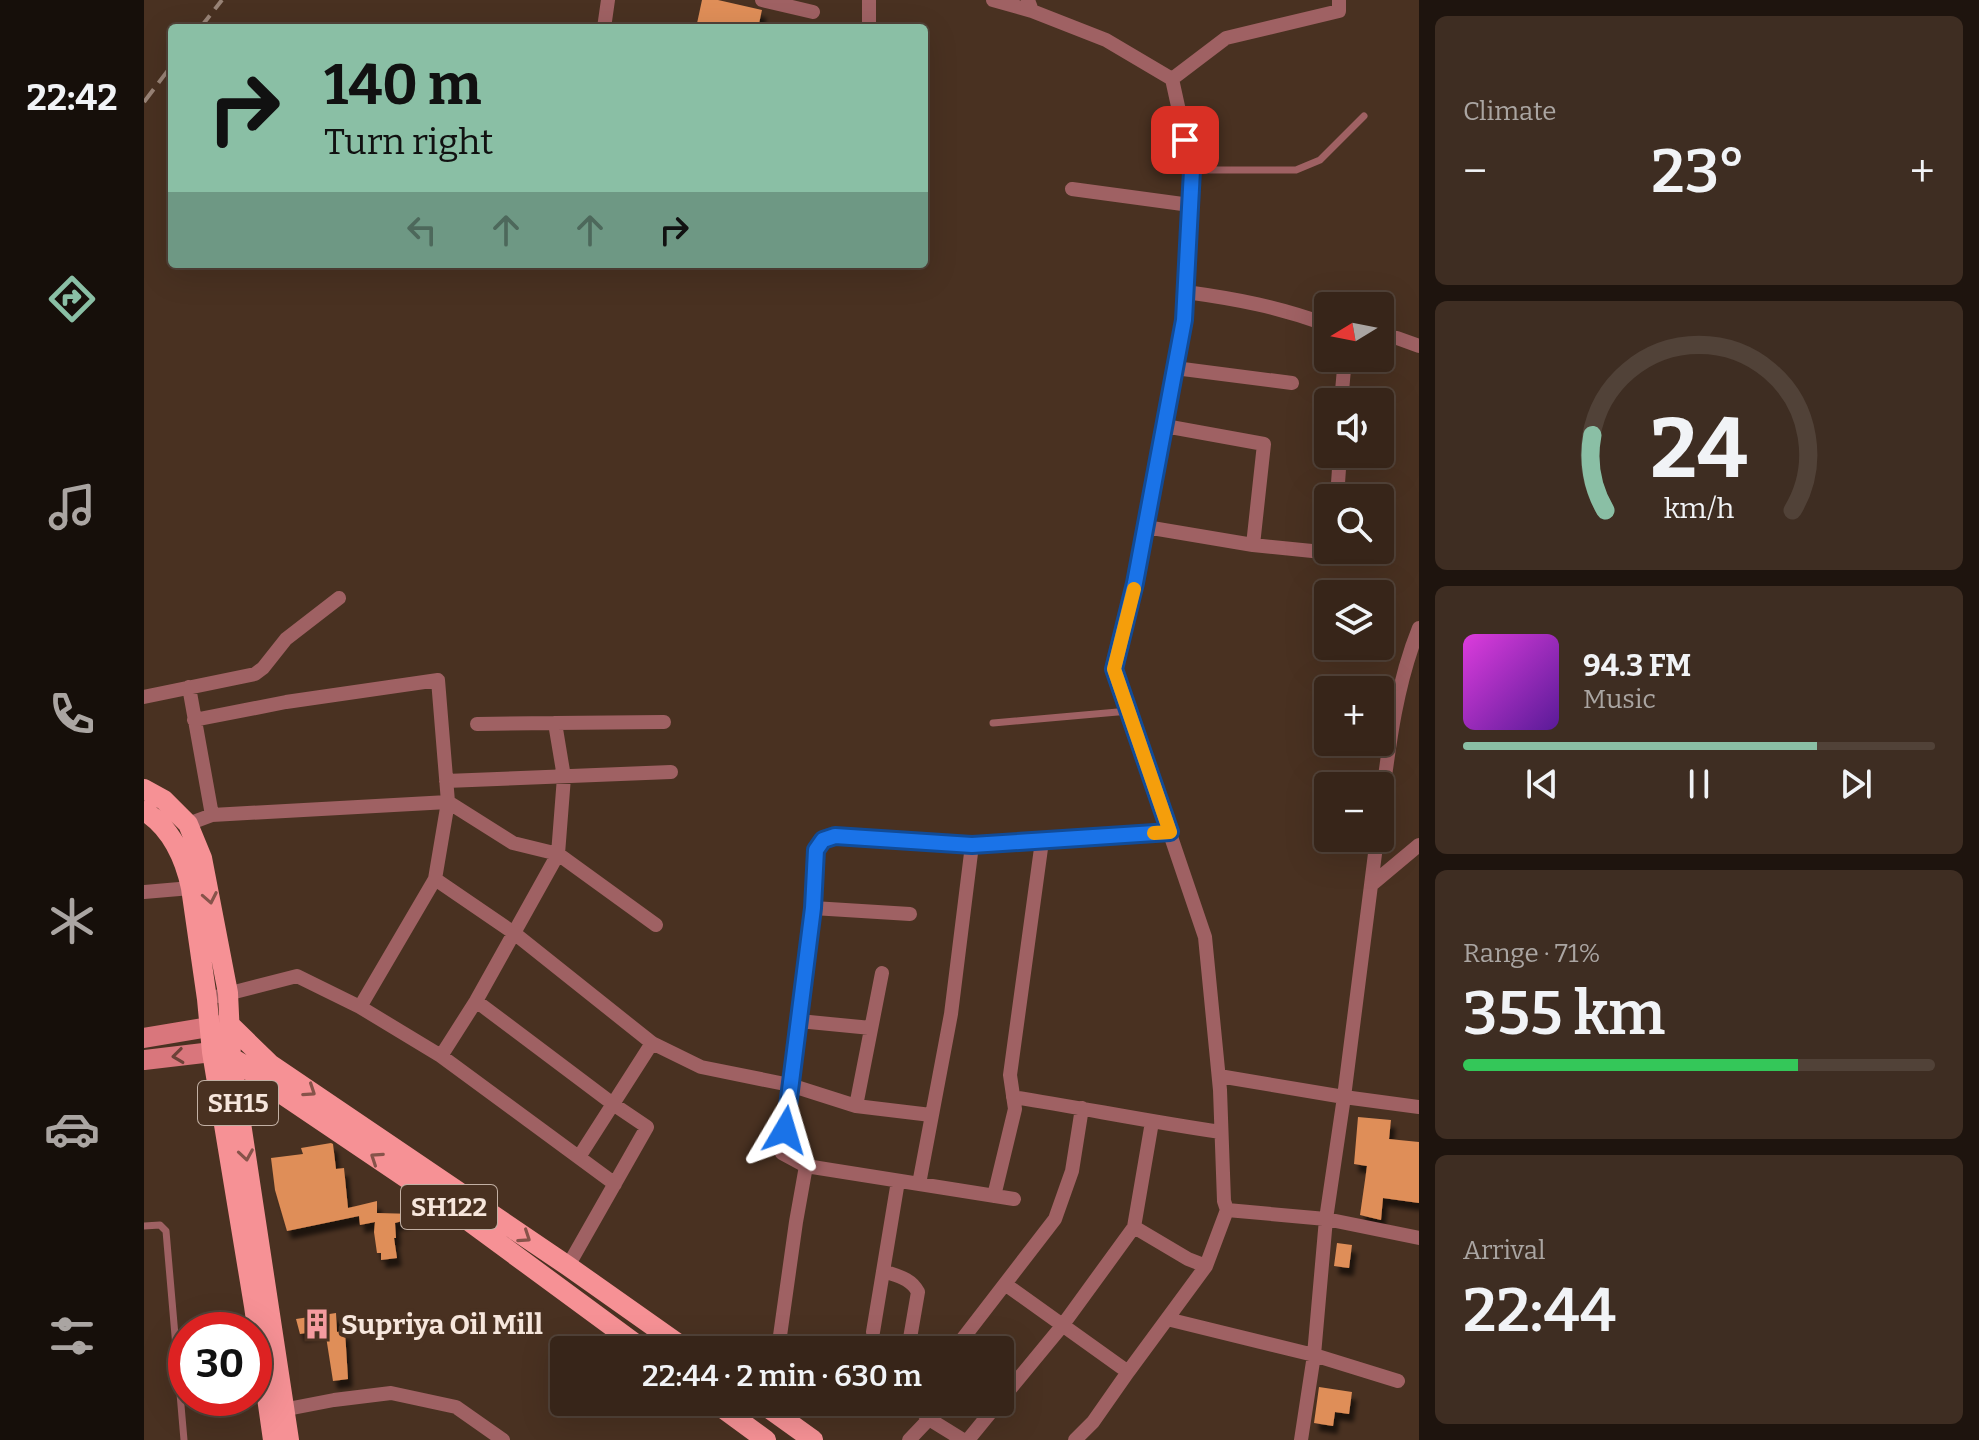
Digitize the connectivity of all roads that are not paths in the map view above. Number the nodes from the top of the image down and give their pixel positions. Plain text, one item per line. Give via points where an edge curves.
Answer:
1 (608, 0) edge
2 (762, 0) edge
3 (869, 0) edge
4 (993, 0) edge
5 (1339, 0) edge
6 (779, 2) edge
7 (1030, 6) edge
8 (813, 12) dead end
9 (605, 24) edge
10 (869, 24) edge
11 (1172, 79) junction
12 (1364, 116) dead end
13 (1192, 170) junction
14 (1072, 189) dead end
15 (1190, 205) junction
16 (1186, 292) junction
17 (1314, 320) edge
18 (1394, 338) edge
19 (1419, 346) edge
20 (1175, 368) junction
21 (1292, 383) dead end
22 (1165, 426) junction
23 (1146, 527) junction
24 (1253, 545) junction
25 (1314, 551) edge
26 (339, 598) dead end
27 (1419, 628) edge
28 (189, 687) junction
29 (144, 697) edge
30 (1129, 711) junction
31 (194, 720) junction
32 (664, 722) dead end
33 (555, 723) junction
34 (993, 723) dead end
35 (477, 724) dead end
36 (671, 772) dead end
37 (1386, 772) edge
38 (564, 777) junction
39 (446, 781) junction
40 (144, 789) edge
41 (448, 802) junction
42 (144, 811) edge
43 (212, 815) junction
44 (188, 824) junction
45 (1170, 832) junction
46 (1042, 841) junction
47 (972, 845) junction
48 (1419, 845) edge
49 (1375, 852) edge
50 (190, 854) junction
51 (558, 854) junction
52 (435, 879) junction
53 (1371, 885) junction
54 (191, 888) junction
55 (144, 892) edge
56 (813, 908) junction
57 (910, 914) dead end
58 (656, 925) dead end
59 (514, 933) junction
60 (882, 973) dead end
61 (228, 993) junction
62 (207, 999) junction
63 (476, 1001) junction
64 (360, 1007) junction
65 (799, 1021) junction
66 (219, 1025) junction
67 (871, 1028) junction
68 (144, 1038) edge
69 (652, 1043) junction
70 (222, 1054) junction
71 (441, 1056) junction
72 (144, 1060) edge
73 (1219, 1076) junction
74 (790, 1085) junction
75 (1013, 1097) junction
76 (1344, 1097) junction
77 (613, 1104) junction
78 (856, 1106) junction
79 (1419, 1107) edge
80 (1082, 1108) junction
81 (931, 1115) junction
82 (1152, 1122) junction
83 (1221, 1132) junction
84 (579, 1157) junction
85 (806, 1166) junction
86 (898, 1181) junction
87 (615, 1184) junction
88 (919, 1184) junction
89 (994, 1196) junction
90 (1014, 1199) dead end
91 (1227, 1210) junction
92 (1326, 1219) junction
93 (144, 1226) edge
94 (1134, 1227) junction
95 (1419, 1238) edge
96 (568, 1266) junction
97 (1206, 1266) junction
98 (883, 1271) junction
99 (1005, 1284) junction
100 (1167, 1319) junction
101 (1062, 1326) junction
102 (873, 1332) dead end
103 (625, 1336) edge
104 (667, 1336) edge
105 (780, 1336) edge
106 (910, 1336) edge
107 (965, 1336) edge
108 (1314, 1355) junction
109 (1128, 1372) junction
110 (1398, 1381) dead end
111 (1014, 1385) edge
112 (277, 1411) junction
113 (733, 1416) edge
114 (782, 1416) edge
115 (926, 1416) edge
116 (987, 1416) edge
117 (929, 1419) junction
118 (184, 1440) edge
119 (273, 1440) edge
120 (289, 1440) edge
121 (503, 1440) edge
122 (766, 1440) edge
123 (813, 1440) edge
124 (909, 1440) edge
125 (965, 1440) edge
126 (1075, 1440) edge
127 (1301, 1440) edge

1 - 9 street
2 - 6 street
3 - 10 street
4 - 7 street
5 - 11 street via 1339,11 1226,38
6 - 8 street
7 - 11 street via 1106,40
11 - 13 street
12 - 13 lane via 1310,166
13 - 15 street
14 - 15 street
15 - 16 street
16 - 17 street via 1242,299
16 - 20 street
18 - 19 street
20 - 21 street
20 - 22 street
22 - 23 street
22 - 24 street via 1264,444
23 - 24 street
23 - 30 street via 1114,669
24 - 25 street
26 - 28 street via 286,639 255,674
27 - 37 street via 1408,656
28 - 29 street
28 - 31 street
30 - 34 lane
30 - 45 street
31 - 39 street via 438,680
31 - 43 street
32 - 33 street
33 - 35 street
33 - 38 street
36 - 38 street
38 - 39 street
38 - 51 street
39 - 41 street
40 - 44 main road, SH15
41 - 43 street
41 - 51 street via 513,843
41 - 52 street
42 - 50 main road, SH15
43 - 44 street
44 - 50 main road, SH15
45 - 46 street
45 - 73 street via 1205,937
46 - 47 street
46 - 75 street via 1010,1075
47 - 56 street via 835,836 823,840 816,850
47 - 81 street via 951,1014
48 - 53 street
49 - 53 street
50 - 54 main road, SH15
50 -> 61 main road, SH15 via 202,858
51 - 58 street
51 - 59 street
52 - 59 street
52 - 64 street
53 - 76 street
54 - 55 street
54 - 62 main road, SH15
56 - 57 street
56 - 65 street
59 - 63 street
59 - 69 street
60 - 67 street
61 - 62 street
61 - 64 street via 297,976
61 - 66 main road, SH15
62 - 66 main road, SH15
63 - 71 street
63 - 77 street
64 - 71 street
65 - 67 street
65 - 74 street
66 - 68 street
66 - 70 main road, SH15
66 -> 96 main road
67 - 78 street
69 - 74 street via 701,1067
69 - 77 street
70 -> 72 street
103 -> 70 main road, SH122 via 455,1211
70 - 112 main road, SH15 via 254,1306
71 - 84 street
73 - 76 street
73 - 83 street
74 - 78 street
74 - 85 street via 782,1153
75 - 80 street
75 - 89 street via 1015,1109
76 - 79 street
76 - 92 street
77 - 84 street
77 - 87 street via 647,1127
78 - 81 street
80 - 82 street
80 - 99 street via 1072,1171 1055,1219
81 - 88 street
82 - 83 street
82 - 94 street
83 - 91 street
84 - 87 street
85 - 86 street
85 - 105 street
86 - 88 street
86 - 98 street
87 - 96 street
88 - 89 street
89 - 90 street
91 - 92 street
91 - 97 street
92 - 95 street
92 - 108 street
93 - 118 lane via 160,1225 166,1231
94 - 97 street
94 - 101 street
96 - 104 main road
97 - 100 street
98 - 102 street
98 - 106 street via 908,1280 918,1292
99 - 101 street
99 - 107 street
100 - 108 street
100 - 109 street
101 - 109 street
101 - 111 street
108 - 110 street
108 - 127 street
109 - 126 street
112 - 119 main road, SH15
112 - 120 main road, SH15
112 - 121 street via 391,1393 456,1407
113 - 122 main road
114 - 123 main road
115 - 117 street
116 - 125 street
117 - 124 street
117 - 125 street

